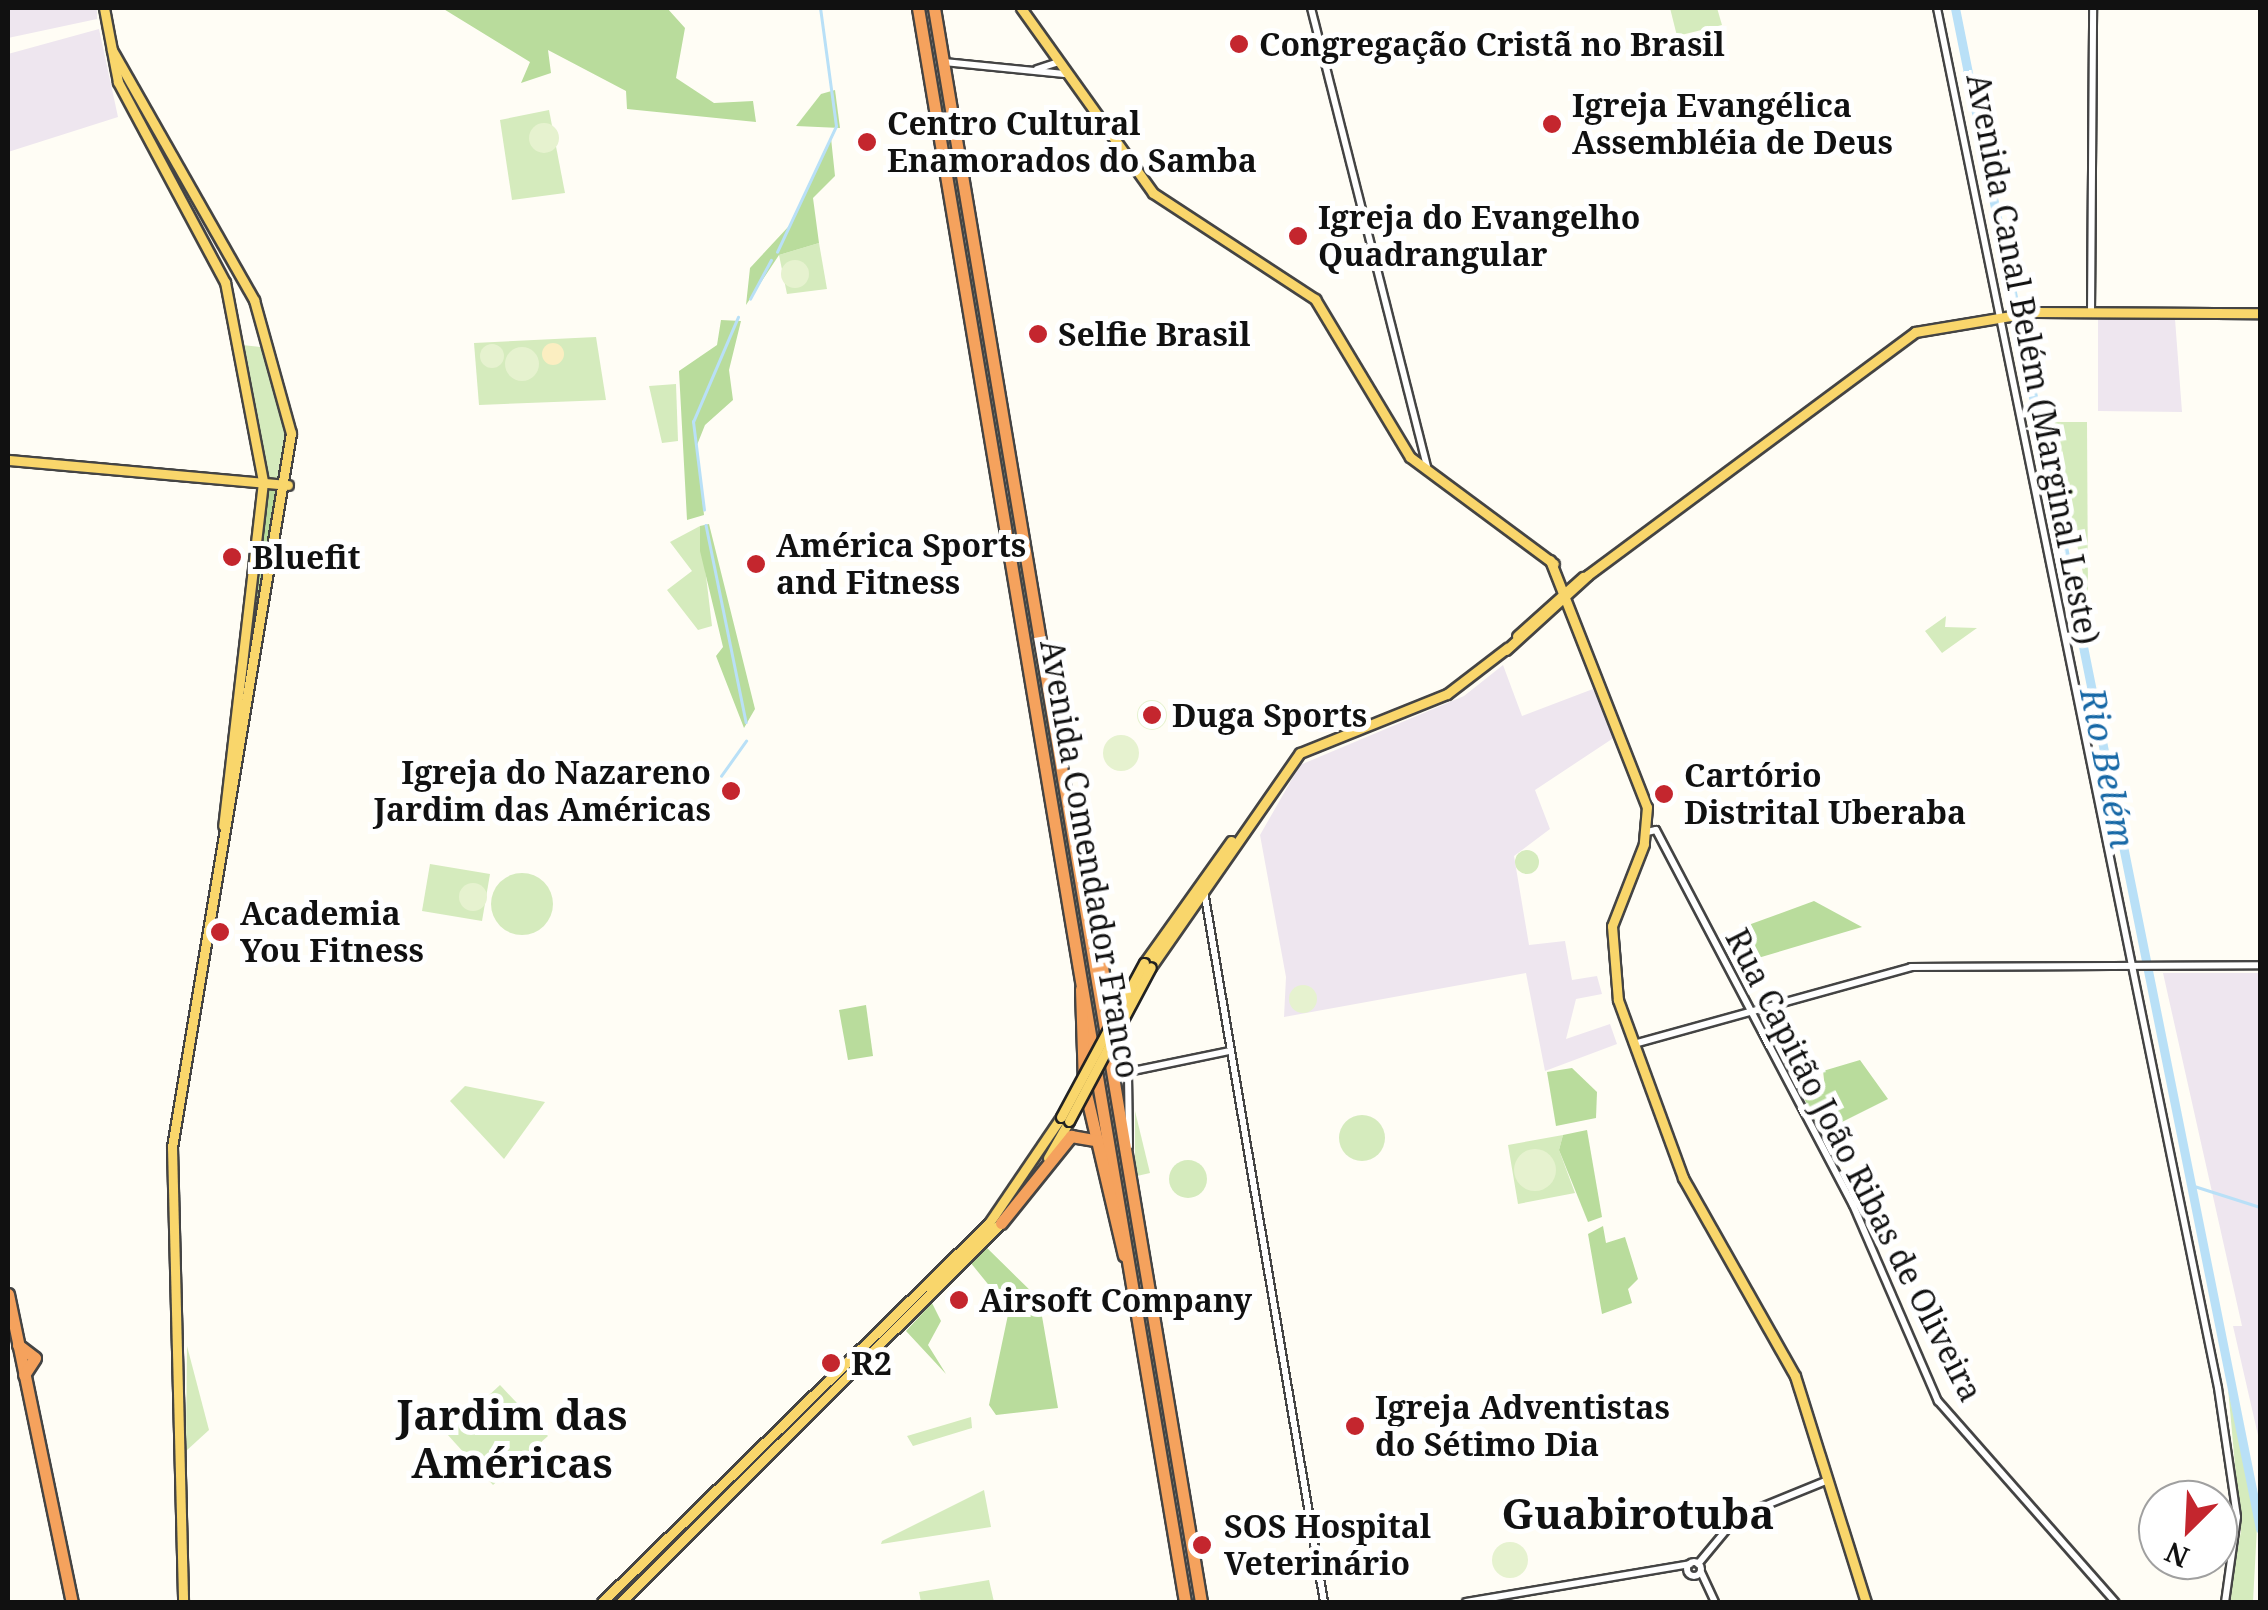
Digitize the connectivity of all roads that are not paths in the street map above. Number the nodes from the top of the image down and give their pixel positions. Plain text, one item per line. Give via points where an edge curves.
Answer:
1 (104, 8) edge
2 (918, 8) edge
3 (934, 8) edge
4 (1021, 8) edge
5 (1311, 8) edge
6 (1937, 8) edge
7 (2093, 8) edge
8 (112, 50) junction
9 (942, 62) junction
10 (1056, 63) junction
11 (1036, 70) junction
12 (1064, 74) junction
13 (958, 245) junction
14 (974, 247) junction
15 (2092, 312) junction
16 (2260, 313) edge
17 (2003, 316) junction
18 (1419, 438) junction
19 (1410, 457) junction
20 (8, 460) edge
21 (1430, 475) junction
22 (263, 482) junction
23 (1014, 484) junction
24 (288, 485) junction
25 (998, 487) junction
26 (1566, 592) junction
27 (1240, 832) junction
28 (1647, 832) junction
29 (221, 868) junction
30 (1204, 890) junction
31 (1186, 912) junction
32 (1206, 919) junction
33 (1081, 963) junction
34 (2260, 964) edge
35 (1147, 965) junction
36 (2132, 965) junction
37 (1129, 1010) dead end
38 (1748, 1010) junction
39 (1633, 1044) junction
40 (1229, 1051) junction
41 (1109, 1052) junction
42 (1065, 1119) junction
43 (1098, 1141) junction
44 (1128, 1164) junction
45 (1002, 1223) junction
46 (1128, 1263) junction
47 (8, 1294) edge
48 (8, 1331) edge
49 (792, 1431) junction
50 (1828, 1480) junction
51 (1696, 1566) junction
52 (1196, 1573) junction
53 (1181, 1577) junction
54 (1200, 1599) edge
55 (1185, 1601) edge
56 (68, 1602) edge
57 (183, 1602) edge
58 (602, 1602) edge
59 (621, 1602) edge
60 (1324, 1602) edge
61 (1466, 1602) edge
62 (1715, 1602) edge
63 (1866, 1602) edge
64 (2115, 1602) edge
65 (2225, 1602) edge

1 - 8 main road
2 - 13 highway, Avenida Comendador Franco
3 - 9 highway, Avenida Comendador Franco
4 - 10 main road
5 - 18 street
6 - 17 street, Avenida Canal Belém (Marginal Leste)
7 - 15 street
8 - 22 main road via 118,82 222,273
8 - 24 main road via 260,313 290,415
9 - 11 street
9 - 14 highway, Avenida Comendador Franco
10 - 11 street
10 - 12 main road
11 - 12 street
12 - 19 main road via 1152,193 1316,300
13 - 14 highway
13 - 25 highway, Avenida Comendador Franco
14 - 23 highway, Avenida Comendador Franco
15 - 16 main road
15 - 17 main road
17 - 26 main road via 1908,335
17 - 36 street, Avenida Canal Belém (Marginal Leste)
18 - 19 street
18 - 21 street
19 - 21 main road
20 - 22 main road
21 - 26 main road via 1550,560
22 - 24 main road
22 - 29 main road
23 - 25 highway
23 - 41 highway, Avenida Comendador Franco via 1068,809 1104,970
24 - 29 main road
25 - 33 highway, Avenida Comendador Franco
26 - 27 main road via 1447,694 1305,750
26 - 28 main road via 1644,794
27 - 30 main road
27 - 35 main road
28 - 38 street, Rua Capitão João Ribas de Oliveira via 1656,830
28 - 39 main road via 1611,936 1613,982
29 - 57 main road via 175,1126
30 - 31 main road
30 - 32 street
31 - 32 street
31 - 35 main road
32 - 40 street
33 - 43 highway via 1081,1067
33 - 46 highway, Avenida Comendador Franco
34 - 36 street
35 - 42 main road, bridge
36 - 38 street via 1928,965 1849,979
36 - 65 street, Avenida Canal Belém (Marginal Leste) via 2235,1494
37 - 41 highway
38 - 39 street
38 - 64 street, Rua Capitão João Ribas de Oliveira via 1856,1211 1938,1401
39 - 50 main road via 1683,1178 1796,1376
40 - 44 street via 1128,1072
40 - 60 street
41 - 44 highway, Avenida Comendador Franco
42 - 45 main road
42 - 49 main road via 998,1214
43 - 45 highway via 1070,1136
43 - 46 highway via 1112,1233
44 - 52 highway, Avenida Comendador Franco
45 - 49 main road
46 - 53 highway, Avenida Comendador Franco
47 - 56 highway via 18,1346 36,1358 24,1376
48 - 56 highway
49 - 58 main road
49 - 59 main road
50 - 51 street via 1732,1520
50 - 63 main road
51 - 61 street
51 - 62 street
52 - 53 highway via 1190,1582
52 - 54 highway, Avenida Comendador Franco
53 - 55 highway, Avenida Comendador Franco
54 - 55 highway

